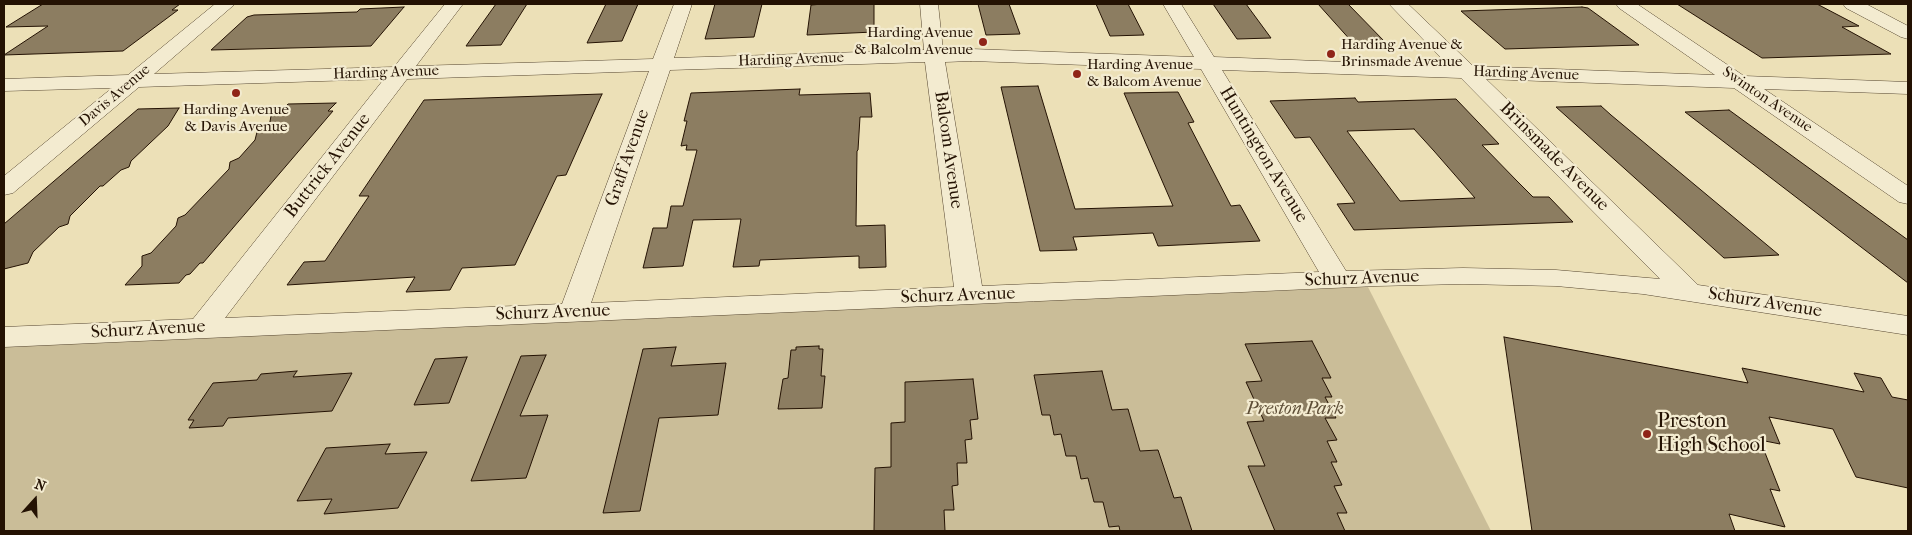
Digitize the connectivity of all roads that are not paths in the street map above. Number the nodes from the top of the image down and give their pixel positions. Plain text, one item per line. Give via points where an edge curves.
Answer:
1 (226, 4) edge
2 (454, 4) edge
3 (683, 4) edge
4 (929, 4) edge
5 (1172, 4) edge
6 (1398, 4) edge
7 (1625, 4) edge
8 (1852, 4) edge
9 (1908, 33) edge
10 (934, 55) junction
11 (1208, 63) junction
12 (661, 64) junction
13 (400, 72) junction
14 (1469, 72) junction
15 (133, 81) junction
16 (1741, 82) junction
17 (4, 85) edge
18 (1908, 88) edge
19 (4, 188) edge
20 (1908, 197) edge
21 (1338, 280) junction
22 (1688, 291) junction
23 (969, 295) junction
24 (573, 312) junction
25 (1908, 326) edge
26 (202, 328) junction
27 (4, 337) edge

1 - 15 street, Davis Avenue
2 - 13 street, Buttrick Avenue
3 - 12 street, Graff Avenue
4 - 10 street, Balcom Avenue
5 - 11 street, Huntington Avenue
6 - 14 street, Brinsmade Avenue
7 - 16 street, Swinton Avenue
8 - 9 street
10 - 11 street, Harding Avenue
10 - 12 street, Harding Avenue
10 - 23 street, Balcom Avenue
11 - 14 street, Harding Avenue
11 - 21 street, Huntington Avenue
12 - 13 street, Harding Avenue
12 - 24 street, Graff Avenue
13 - 15 street, Harding Avenue
13 - 26 street, Buttrick Avenue
14 - 16 street, Harding Avenue
14 - 22 street, Brinsmade Avenue
15 - 17 street, Harding Avenue
15 - 19 street, Davis Avenue
16 - 18 street, Harding Avenue
16 - 20 street, Swinton Avenue
21 - 22 street, Schurz Avenue via 1507,277 1604,281
21 - 23 street, Schurz Avenue
22 - 25 street, Schurz Avenue
23 - 24 street, Schurz Avenue
24 - 26 street, Schurz Avenue
26 - 27 street, Schurz Avenue

